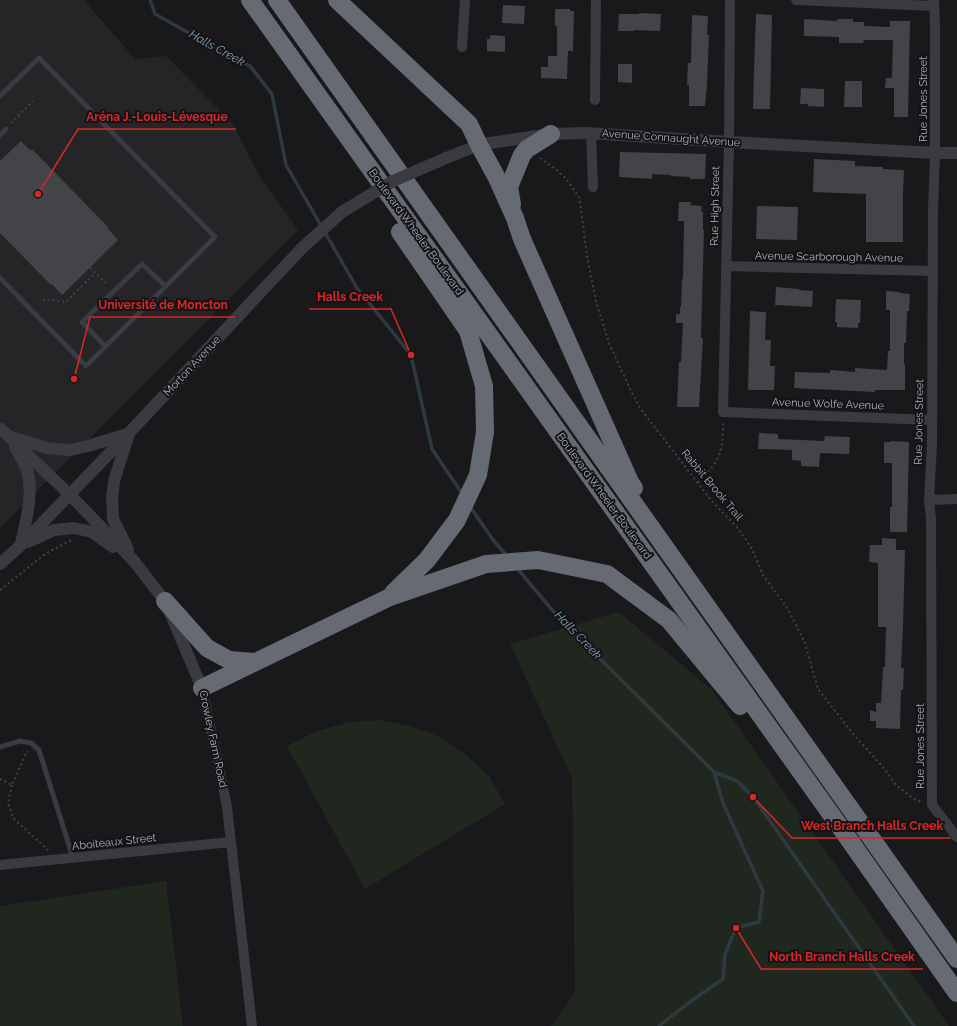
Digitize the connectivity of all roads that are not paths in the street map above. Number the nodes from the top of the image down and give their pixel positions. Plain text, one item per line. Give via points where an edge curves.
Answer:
1 (250, 0) edge
2 (277, 0) edge
3 (337, 0) edge
4 (465, 0) edge
5 (596, 0) edge
6 (730, 0) edge
7 (796, 0) edge
8 (934, 3) edge
9 (462, 47) dead end
10 (302, 73) junction
11 (0, 96) edge
12 (595, 100) dead end
13 (6, 129) road end
14 (591, 133) junction
15 (551, 134) junction
16 (0, 135) edge
17 (729, 142) junction
18 (479, 145) junction
19 (935, 152) junction
20 (957, 153) edge
21 (393, 181) joint
22 (593, 187) dead end
23 (515, 218) junction
24 (726, 266) junction
25 (932, 271) junction
26 (0, 279) edge
27 (165, 286) junction
28 (105, 346) junction
29 (723, 412) joint
30 (931, 420) junction
31 (4, 432) edge
32 (128, 434) junction
33 (70, 494) junction
34 (957, 499) edge
35 (929, 500) junction
36 (21, 545) junction
37 (133, 560) junction
38 (0, 564) edge
39 (390, 597) junction
40 (165, 601) junction
41 (254, 662) junction
42 (202, 688) junction
43 (0, 747) edge
44 (835, 787) junction
45 (843, 831) junction
46 (957, 837) edge
47 (231, 842) junction
48 (73, 858) junction
49 (0, 865) edge
50 (957, 959) edge
51 (957, 993) edge
52 (252, 1026) edge

1 - 10 highway, Boulevard Wheeler Boulevard
2 - 44 highway, Boulevard Wheeler Boulevard
3 - 18 highway via 469,124
4 - 9 street
5 - 12 street
6 - 17 street, Rue High Street
7 - 8 street
8 - 19 street, Rue Jones Street
10 - 39 highway via 340,143 468,331 484,386 485,432 478,475 456,520 427,560
10 - 45 highway, Boulevard Wheeler Boulevard
11 - 27 lane via 39,58 215,237
13 - 16 lane
14 - 15 street, Avenue Connaught Avenue
14 - 17 street, Avenue Connaught Avenue
14 - 22 street
15 - 18 street, Avenue Connaught Avenue
15 - 23 highway via 522,155 509,187
17 - 19 street, Avenue Connaught Avenue
17 - 24 street, Rue High Street
18 - 21 street, Avenue Connaught Avenue, bridge
18 - 23 highway
19 - 20 street, Avenue Connaught Avenue
19 - 25 street, Rue Jones Street
21 - 32 street, Morton Avenue, bridge via 342,212 301,249
23 - 44 highway via 630,482 812,743
24 - 25 street, Avenue Scarborough Avenue
24 - 29 street, Rue High Street
25 - 30 street, Rue Jones Street
26 - 28 lane via 86,366
27 - 28 lane
27 - 28 lane via 142,264 82,322
29 - 30 street, Avenue Wolfe Avenue
30 - 35 street, Rue Jones Street
31 - 32 street via 47,448 70,450
31 - 33 street, Crowley Farm Road
31 - 36 street via 26,468 30,484 29,509
32 - 33 street, Morton Avenue
32 - 37 street via 114,481 112,498 113,519
33 - 36 street, Morton Avenue
33 - 37 street, Crowley Farm Road
34 - 35 street
35 - 46 street, Rue Jones Street via 932,805
36 - 37 street via 54,530 74,528 92,532
36 - 38 street, Morton Avenue
37 - 40 street, Crowley Farm Road
39 - 41 highway
39 - 45 highway via 486,564 538,560 607,574 669,620
40 - 41 highway via 207,648 229,660
40 - 42 street, Crowley Farm Road
41 - 42 highway
42 - 47 street, Crowley Farm Road via 227,806
43 - 48 lane via 20,741 31,743 39,750
44 - 50 highway, Boulevard Wheeler Boulevard
45 - 51 highway, Boulevard Wheeler Boulevard
47 - 48 street, Aboiteaux Street
47 - 52 street, Crowley Farm Road
48 - 49 street, Aboiteaux Street

